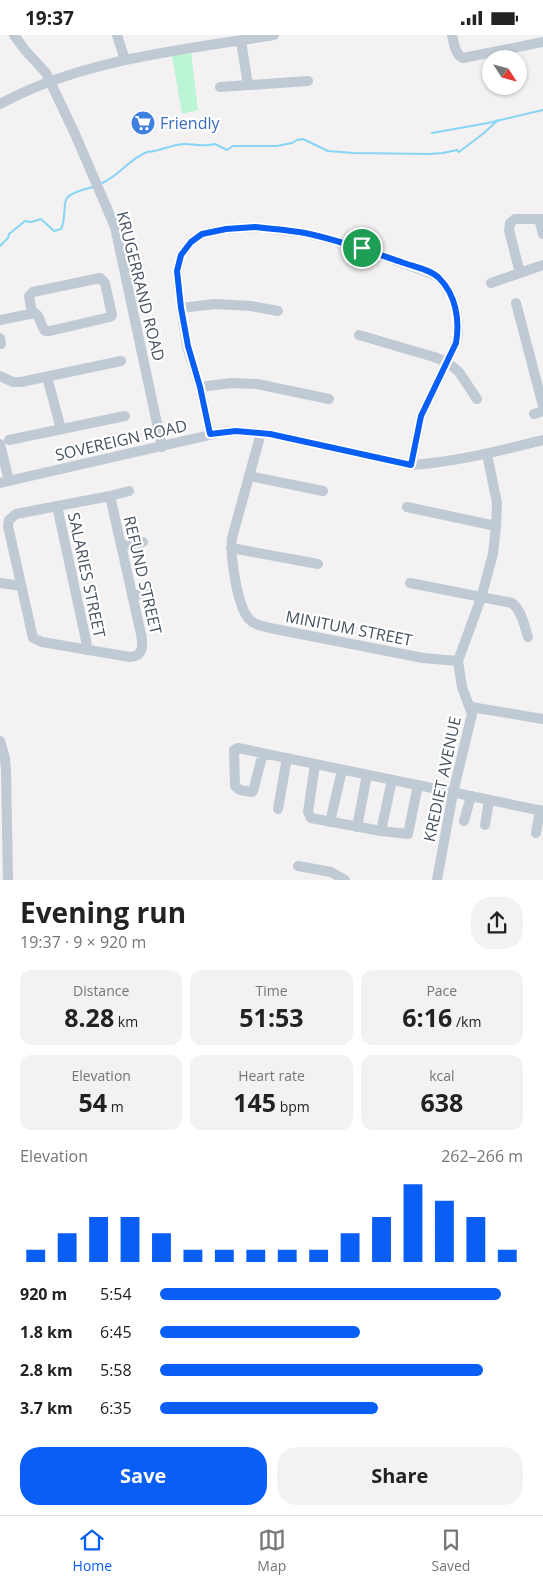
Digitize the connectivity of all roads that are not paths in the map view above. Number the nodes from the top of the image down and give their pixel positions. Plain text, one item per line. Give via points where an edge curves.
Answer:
1 (14, 35) edge
2 (117, 35) edge
3 (274, 35) edge
4 (452, 35) edge
5 (241, 41) junction
6 (543, 42) edge
7 (125, 60) junction
8 (308, 81) dead end
9 (50, 82) junction
10 (248, 85) junction
11 (220, 87) dead end
12 (0, 104) edge
13 (541, 219) edge
14 (543, 234) edge
15 (543, 265) edge
16 (520, 273) junction
17 (491, 283) dead end
18 (516, 303) dead end
19 (181, 308) junction
20 (278, 311) dead end
21 (32, 313) junction
22 (0, 320) edge
23 (358, 335) dead end
24 (121, 361) dead end
25 (447, 362) junction
26 (0, 376) edge
27 (47, 377) junction
28 (200, 387) junction
29 (329, 399) dead end
30 (477, 399) dead end
31 (543, 406) edge
32 (125, 416) dead end
33 (61, 429) junction
34 (261, 433) junction
35 (210, 434) junction
36 (543, 440) edge
37 (4, 442) edge
38 (162, 447) junction
39 (487, 454) junction
40 (411, 465) junction
41 (249, 476) junction
42 (4, 482) edge
43 (129, 491) dead end
44 (323, 491) dead end
45 (110, 496) junction
46 (57, 506) junction
47 (407, 507) dead end
48 (496, 526) junction
49 (143, 542) dead end
50 (121, 546) junction
51 (231, 548) junction
52 (318, 564) dead end
53 (18, 570) junction
54 (1, 583) edge
55 (410, 583) dead end
56 (22, 586) junction
57 (145, 593) dead end
58 (132, 596) junction
59 (481, 598) junction
60 (528, 637) dead end
61 (88, 650) junction
62 (458, 661) junction
63 (471, 707) junction
64 (543, 719) edge
65 (0, 741) edge
66 (263, 753) dead end
67 (287, 758) junction
68 (315, 764) junction
69 (342, 770) junction
70 (3, 772) edge
71 (367, 775) junction
72 (392, 780) junction
73 (418, 785) junction
74 (453, 793) junction
75 (471, 796) junction
76 (489, 800) junction
77 (278, 809) dead end
78 (541, 811) edge
79 (330, 821) junction
80 (464, 821) dead end
81 (485, 825) dead end
82 (357, 827) junction
83 (381, 831) junction
84 (4, 833) edge
85 (536, 833) dead end
86 (298, 866) dead end
87 (8, 880) edge
88 (345, 880) edge
89 (437, 880) edge

1 - 9 street, KRUGERRAND ROAD
2 - 7 street
3 - 5 street
4 - 6 street via 457,54 463,58
5 - 7 street
5 - 10 street
7 - 9 street
8 - 10 street
9 - 12 street
9 - 38 street, KRUGERRAND ROAD via 115,227
10 - 11 street
13 - 14 street
13 - 16 street via 515,219 510,223
15 - 16 street
16 - 17 street
18 - 31 street
19 - 20 street via 215,304
19 - 25 street via 177,271 181,255 202,234 255,227 305,233 362,248 438,277 453,299 457,315 456,343
19 - 28 street
21 - 21 street via 38,314 43,329 47,331 112,315 100,278 33,293 30,296
21 - 22 street
23 - 25 street
24 - 27 street
25 - 30 street via 459,372
25 - 40 street via 421,416
26 - 27 street via 16,383
27 - 33 street
28 - 29 street via 251,384
28 - 35 street
32 - 33 street
33 - 37 street
34 - 35 street, SOVEREIGN ROAD
34 - 40 street, SOVEREIGN ROAD
34 - 41 street
35 - 38 street, SOVEREIGN ROAD
36 - 39 street, SOVEREIGN ROAD
37 - 42 street
38 - 42 street, SOVEREIGN ROAD
39 - 40 street, SOVEREIGN ROAD
39 - 48 street, KREDIET AVENUE via 497,503
41 - 44 street
41 - 51 street
43 - 45 street
45 - 46 street, REFUND STREET
45 - 50 street, REFUND STREET
46 - 53 street, REFUND STREET via 16,514 10,519
46 - 61 street, SALARIES STREET
47 - 48 street
48 - 59 street, KREDIET AVENUE via 493,554
49 - 50 street
50 - 58 street, REFUND STREET
51 - 52 street
51 - 62 street, MINITUM STREET via 243,609 252,622 423,658
53 - 54 street
53 - 56 street, REFUND STREET
54 - 56 street
55 - 59 street
56 - 61 street, REFUND STREET via 33,638
57 - 58 street
58 - 61 street, REFUND STREET via 143,646 138,655 130,657
59 - 60 street via 512,603
59 - 62 street, KREDIET AVENUE
62 - 63 street, KREDIET AVENUE via 462,687
63 - 64 street
63 - 74 street, KREDIET AVENUE via 471,720
65 - 70 street via 5,758
66 - 67 street
67 - 68 street
67 - 77 street
68 - 69 street
68 - 79 street via 308,815
69 - 71 street
69 - 79 street
70 - 84 street
71 - 72 street
71 - 82 street
72 - 73 street
72 - 83 street
73 - 74 street
73 - 83 street via 408,834
74 - 75 street
74 - 89 street, KREDIET AVENUE
75 - 76 street
75 - 80 street
76 - 78 street
76 - 81 street
78 - 85 street
79 - 82 street
82 - 83 street
84 - 87 street
86 - 88 street via 331,872

